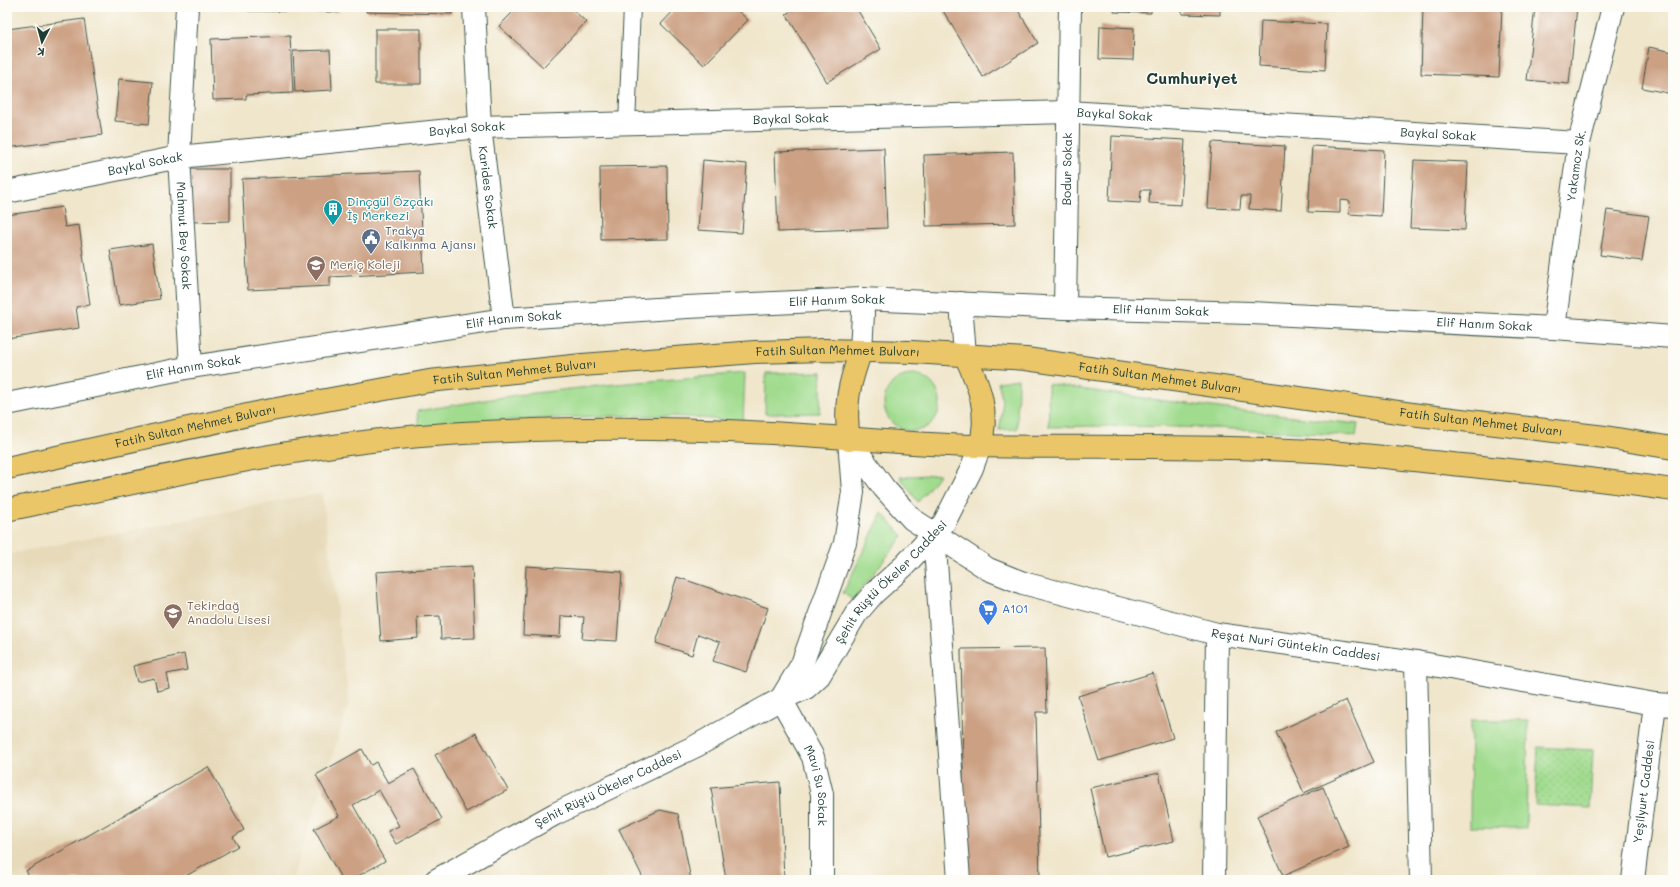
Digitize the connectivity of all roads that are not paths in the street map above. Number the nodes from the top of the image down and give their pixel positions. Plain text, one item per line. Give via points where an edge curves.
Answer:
1 (187, 7) edge
2 (474, 7) edge
3 (632, 7) edge
4 (1070, 7) edge
5 (1613, 7) edge
6 (1068, 112) junction
7 (627, 124) junction
8 (480, 127) junction
9 (1579, 143) junction
10 (179, 157) junction
11 (7, 192) edge
12 (862, 299) junction
13 (961, 303) junction
14 (1065, 308) junction
15 (504, 319) junction
16 (1554, 328) junction
17 (1673, 337) edge
18 (861, 351) junction
19 (964, 355) junction
20 (191, 368) junction
21 (7, 404) edge
22 (849, 440) junction
23 (980, 446) junction
24 (1673, 448) edge
25 (7, 468) edge
26 (1673, 490) edge
27 (7, 510) edge
28 (934, 534) junction
29 (1217, 634) junction
30 (1416, 662) junction
31 (781, 699) junction
32 (1664, 704) edge
33 (436, 880) edge
34 (822, 880) edge
35 (959, 880) edge
36 (1214, 880) edge
37 (1421, 880) edge
38 (1633, 880) edge

1 - 10 street, Mahmut Bey Sokak
2 - 8 street, Karides Sokak
3 - 7 lane
4 - 6 street, Bodur Sokak
5 - 9 street, Yakamoz Sk.
6 - 7 street, Baykal Sokak
6 - 9 street, Baykal Sokak
6 - 14 street, Bodur Sokak
7 - 8 street, Baykal Sokak
8 - 10 street, Baykal Sokak
8 - 15 street, Karides Sokak
9 - 16 street, Yakamoz Sk.
10 - 11 street, Baykal Sokak
10 - 20 street, Mahmut Bey Sokak
12 - 13 street, Elif Hanım Sokak
12 - 15 street, Elif Hanım Sokak
12 - 18 street
13 - 14 street, Elif Hanım Sokak
13 - 19 street
14 - 16 street, Elif Hanım Sokak via 1251,313
15 - 20 street, Elif Hanım Sokak
16 - 17 street, Elif Hanım Sokak
18 - 19 main road, Fatih Sultan Mehmet Bulvarı
18 - 22 main road via 848,391 846,413
18 - 25 main road, Fatih Sultan Mehmet Bulvarı via 755,352 429,380 266,411
19 - 23 main road via 981,393 984,432
19 - 24 main road, Fatih Sultan Mehmet Bulvarı via 1068,365
20 - 21 street, Elif Hanım Sokak
22 - 23 main road
22 - 27 main road via 755,432 660,428 461,433 366,441 148,480
22 - 28 street, Reşat Nuri Güntekin Caddesi via 884,488 912,519
22 - 31 street via 853,492 845,543 802,664
23 - 26 main road via 1316,451 1612,481
23 - 28 street, Şehit Rüştü Ökeler Caddesi via 972,468 944,523
28 - 29 street, Reşat Nuri Güntekin Caddesi via 988,570 1023,583
28 - 31 street, Şehit Rüştü Ökeler Caddesi via 856,614 819,676 806,688
28 - 35 street
29 - 30 street, Reşat Nuri Güntekin Caddesi
29 - 36 street
30 - 32 street, Reşat Nuri Güntekin Caddesi
30 - 37 street
31 - 33 street, Şehit Rüştü Ökeler Caddesi via 696,746 555,814
31 - 34 street, Mavi Su Sokak via 813,757 822,794
32 - 38 street, Yeşilyurt Caddesi

